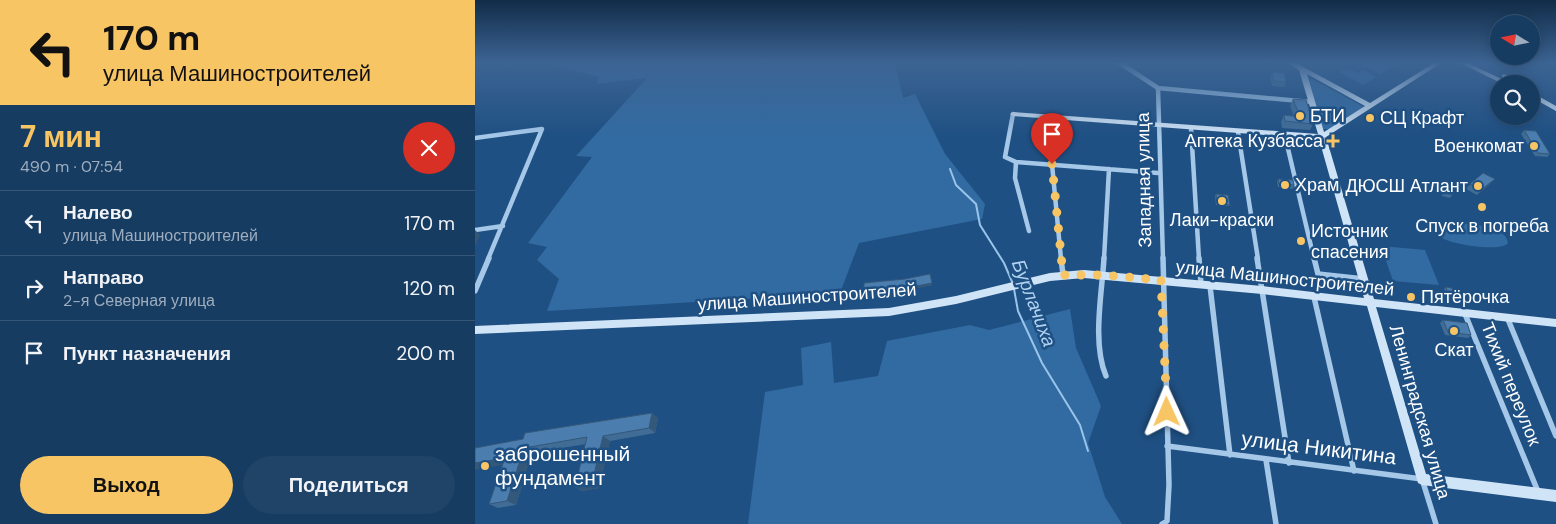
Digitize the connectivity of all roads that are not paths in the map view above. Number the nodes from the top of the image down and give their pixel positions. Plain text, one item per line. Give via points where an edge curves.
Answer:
1 (1307, 87) edge
2 (1336, 87) edge
3 (1400, 87) edge
4 (1158, 88) joint
5 (1540, 95) edge
6 (1540, 99) edge
7 (1311, 102) junction
8 (1371, 106) junction
9 (1556, 107) edge
10 (1013, 114) joint
11 (1158, 125) junction
12 (1191, 128) junction
13 (1238, 132) junction
14 (1285, 136) junction
15 (1321, 137) junction
16 (475, 138) edge
17 (1016, 162) junction
18 (1052, 164) junction
19 (1109, 170) junction
20 (1159, 174) junction
21 (503, 226) junction
22 (475, 230) edge
23 (1029, 230) dead end
24 (1063, 275) junction
25 (1103, 275) junction
26 (1364, 279) junction
27 (1161, 280) junction
28 (1205, 285) junction
29 (475, 290) edge
30 (1262, 290) junction
31 (1315, 297) junction
32 (1371, 303) junction
33 (1465, 314) junction
34 (1507, 317) junction
35 (1556, 323) edge
36 (475, 330) edge
37 (1106, 376) dead end
38 (1556, 436) edge
39 (1167, 446) junction
40 (1230, 455) junction
41 (1266, 460) junction
42 (1289, 463) junction
43 (1354, 471) junction
44 (1422, 479) junction
45 (1539, 494) junction
46 (1556, 496) edge
47 (1162, 524) edge
48 (1275, 524) edge
49 (1436, 524) edge

1 - 7 street, Ленинградская улица
2 - 8 street
3 - 8 street
4 - 7 street
4 - 11 street, Западная улица
5 - 9 street
6 - 9 street
7 - 15 street, Ленинградская улица
8 - 15 street
10 - 11 street
10 - 17 street via 1005,157
11 - 12 street
11 - 20 street, Западная улица
12 - 13 street
12 - 28 street
13 - 14 street
13 - 30 street
14 - 15 street
14 - 26 street via 1318,274
15 - 26 street, Ленинградская улица
16 - 21 street via 542,128
17 - 18 street
17 - 23 street via 1015,178
18 - 19 street
18 - 24 street
19 - 20 street
19 - 25 street
20 - 27 street, Западная улица
21 - 22 street
21 - 29 street
24 - 25 street, улица Машиностроителей
24 - 36 street, улица Машиностроителей via 889,312
25 - 27 street, улица Машиностроителей
25 - 37 street via 1099,348
26 - 32 street, Ленинградская улица
27 - 28 street, улица Машиностроителей
27 - 39 street, Западная улица
28 - 30 street, улица Машиностроителей
28 - 40 street
30 - 31 street, улица Машиностроителей
30 - 42 street
31 - 32 street, улица Машиностроителей
31 - 43 street
32 - 33 street, улица Машиностроителей
32 - 44 street, Ленинградская улица
33 - 34 street, улица Машиностроителей
33 - 45 street, Тихий переулок
34 - 35 street, улица Машиностроителей
34 - 38 street
39 - 40 street, улица Никитина
39 - 47 street, Западная улица via 1167,521
40 - 41 street, улица Никитина
41 - 42 street, улица Никитина
41 - 48 street
42 - 43 street, улица Никитина
43 - 44 street, улица Никитина
44 - 45 street, улица Никитина
44 - 49 street, Ленинградская улица
45 - 46 street, улица Никитина

